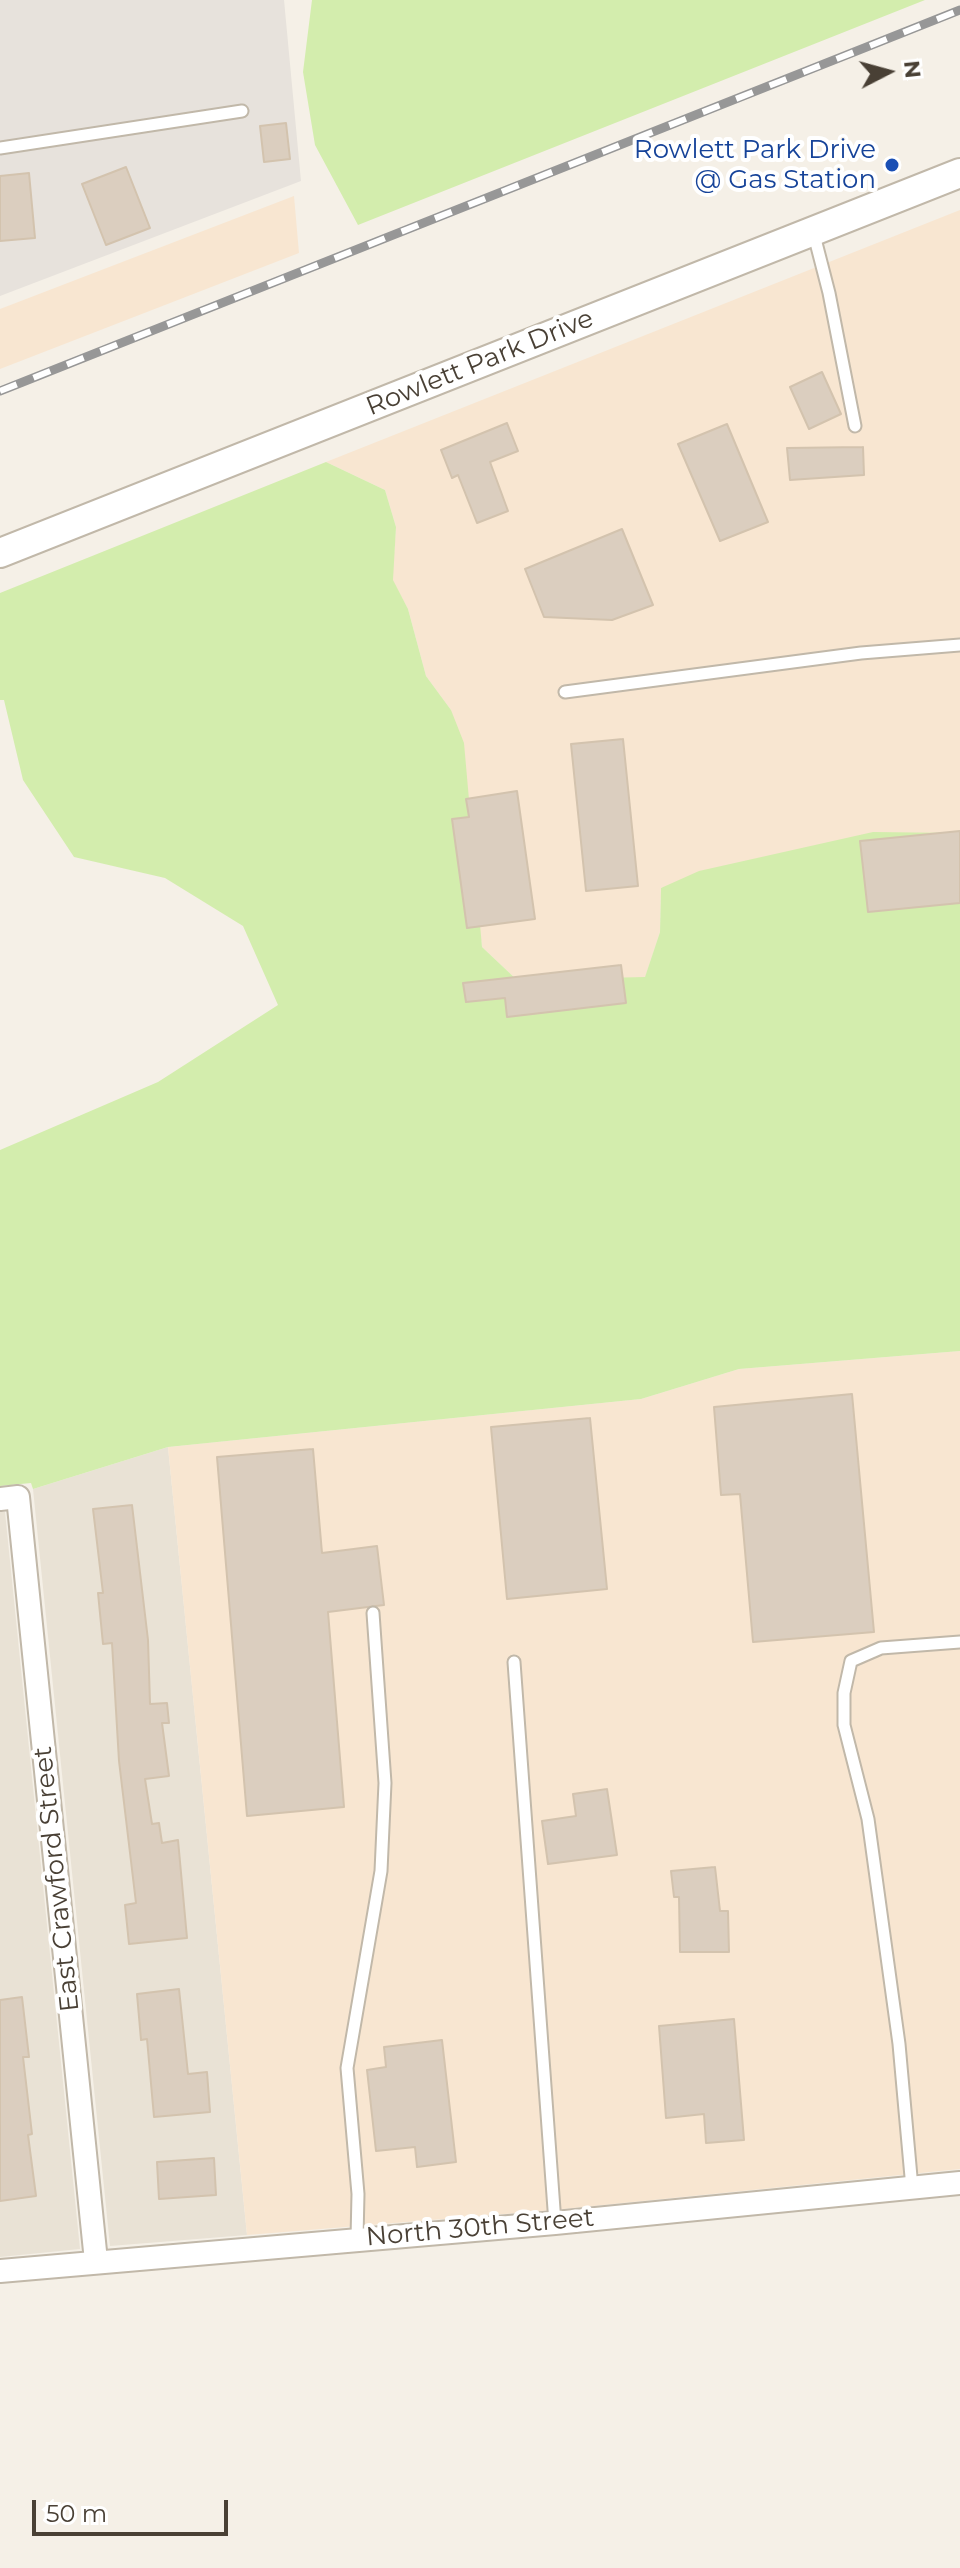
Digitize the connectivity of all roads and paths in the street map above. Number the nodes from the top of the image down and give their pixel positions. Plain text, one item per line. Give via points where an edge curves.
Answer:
1 (242, 111) dead end
2 (0, 148) edge
3 (960, 173) edge
4 (813, 230) junction
5 (855, 426) dead end
6 (0, 553) edge
7 (960, 645) edge
8 (565, 692) dead end
9 (9, 1498) edge
10 (373, 1613) dead end
11 (960, 1642) edge
12 (514, 1662) dead end
13 (960, 2183) edge
14 (912, 2188) junction
15 (555, 2223) junction
16 (357, 2238) junction
17 (96, 2261) junction
18 (0, 2271) edge

1 - 2 lane
3 - 4 street, Rowlett Park Drive
4 - 5 lane
4 - 6 street, Rowlett Park Drive
7 - 8 lane
9 - 17 street, East Crawford Street
10 - 16 lane via 385,1783 381,1871 347,2068
11 - 14 lane via 881,1648 851,1661 844,1693 844,1725 868,1819 899,2044
12 - 15 lane
13 - 14 street, North 30th Street
14 - 15 street, North 30th Street
15 - 16 street, North 30th Street
16 - 17 street, North 30th Street
17 - 18 street, North 30th Street

